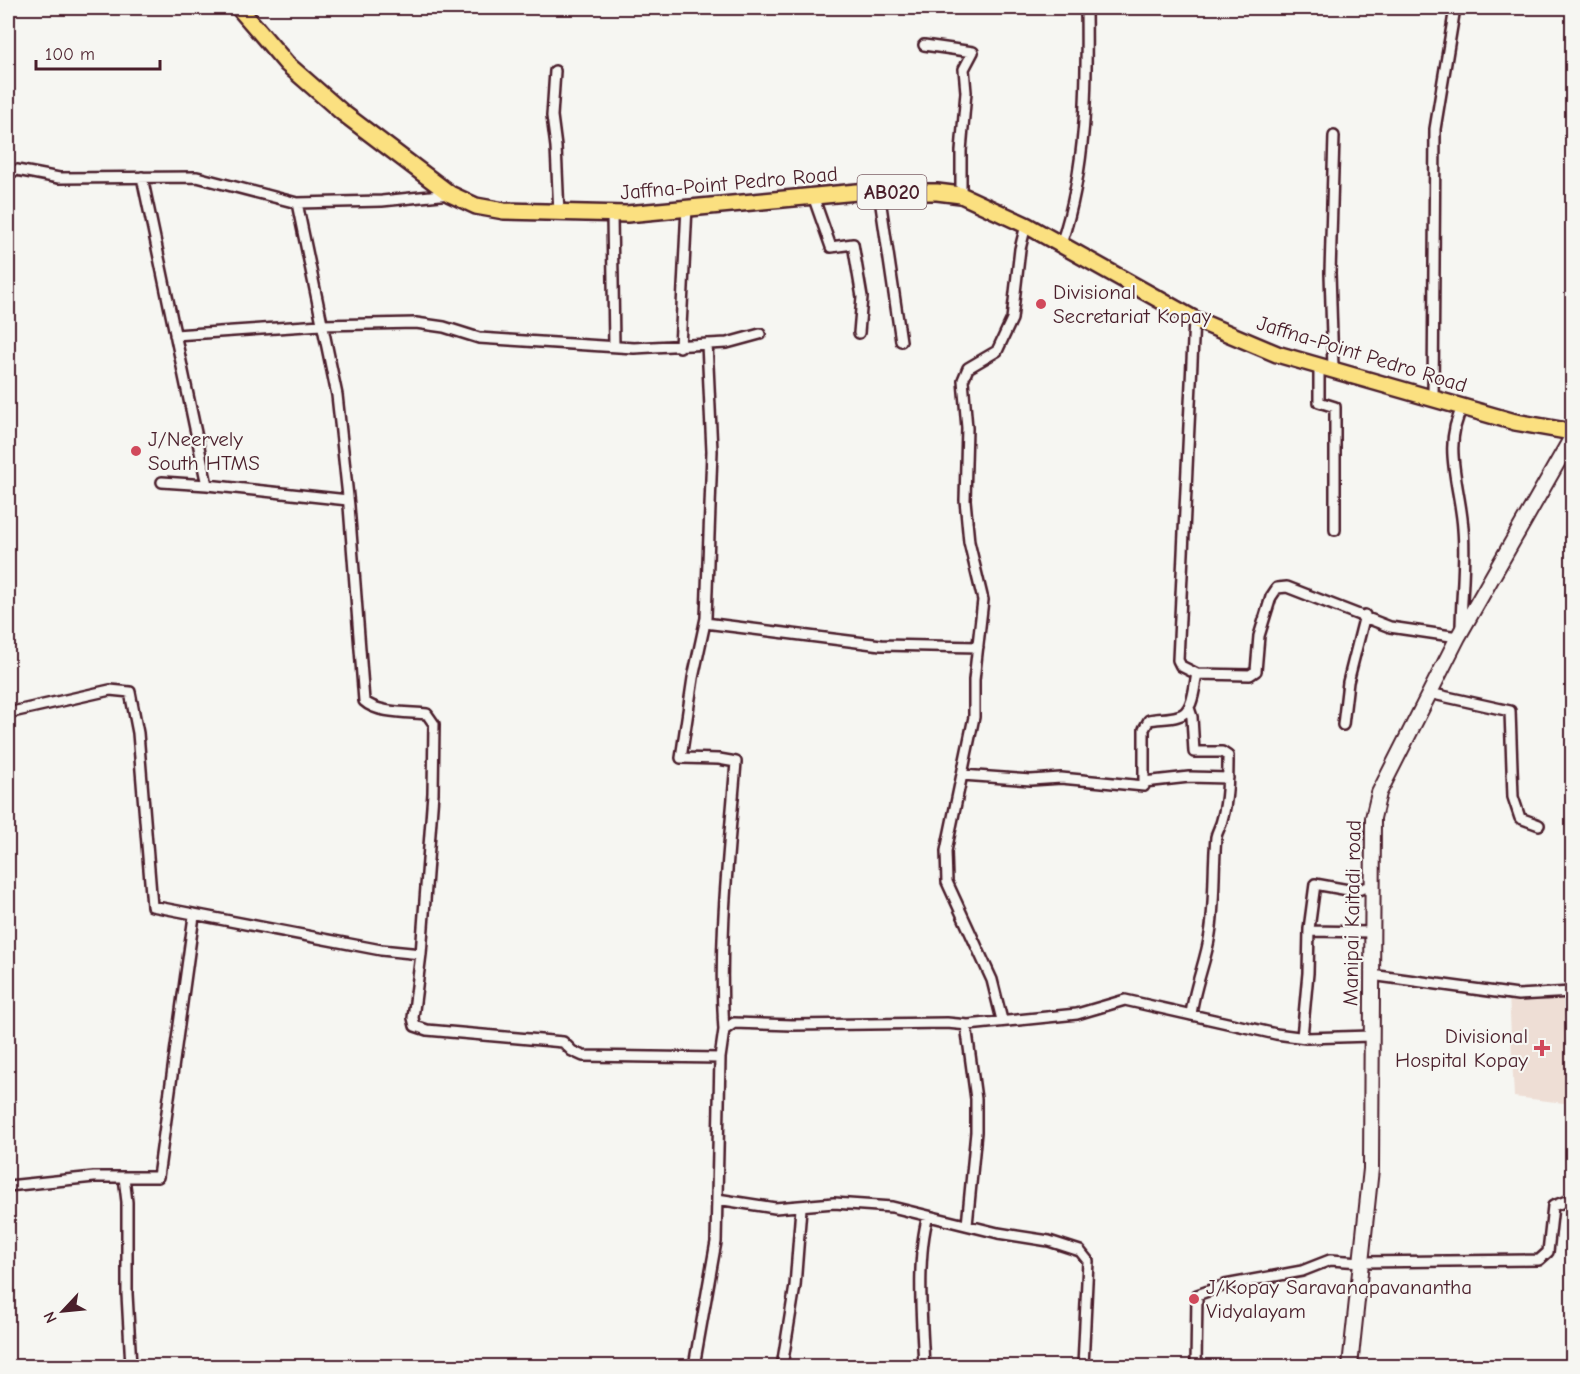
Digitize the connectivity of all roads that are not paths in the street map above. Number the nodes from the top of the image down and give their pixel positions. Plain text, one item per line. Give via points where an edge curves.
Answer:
1 (239, 8) edge
2 (1086, 8) edge
3 (1455, 8) edge
4 (924, 45) dead end
5 (555, 71) dead end
6 (1334, 136) dead end
7 (8, 173) edge
8 (142, 177) junction
9 (879, 192) junction
10 (450, 195) junction
11 (961, 195) junction
12 (813, 196) junction
13 (297, 203) junction
14 (687, 207) junction
15 (559, 214) junction
16 (612, 215) junction
17 (1026, 225) junction
18 (1061, 244) junction
19 (1194, 319) junction
20 (321, 325) junction
21 (859, 333) dead end
22 (760, 334) dead end
23 (175, 335) junction
24 (901, 341) dead end
25 (707, 344) junction
26 (614, 346) junction
27 (680, 347) junction
28 (1326, 366) junction
29 (1433, 399) junction
30 (1463, 407) junction
31 (1572, 432) edge
32 (1572, 437) edge
33 (162, 482) dead end
34 (207, 485) junction
35 (348, 500) junction
36 (1335, 530) dead end
37 (1365, 615) junction
38 (705, 623) junction
39 (1460, 634) junction
40 (978, 647) junction
41 (1197, 674) junction
42 (1429, 693) junction
43 (1189, 708) junction
44 (8, 713) edge
45 (1343, 725) dead end
46 (962, 775) junction
47 (1228, 778) junction
48 (1144, 782) junction
49 (1539, 825) dead end
50 (1372, 886) junction
51 (194, 915) junction
52 (1309, 931) junction
53 (1372, 932) junction
54 (421, 954) junction
55 (1371, 975) junction
56 (1572, 992) edge
57 (1191, 1015) junction
58 (1002, 1020) junction
59 (966, 1025) junction
60 (724, 1030) junction
61 (1371, 1036) junction
62 (1302, 1037) junction
63 (720, 1058) junction
64 (124, 1177) junction
65 (8, 1186) edge
66 (717, 1199) junction
67 (1572, 1199) edge
68 (801, 1208) junction
69 (928, 1216) junction
70 (967, 1225) junction
71 (1362, 1262) junction
72 (131, 1366) edge
73 (694, 1366) edge
74 (782, 1366) edge
75 (924, 1366) edge
76 (1083, 1366) edge
77 (1196, 1366) edge
78 (1350, 1366) edge

1 - 10 main road, Jaffna-Point Pedro Road / AB020 via 287,64 342,113
2 - 18 street via 1084,135 1072,213
3 - 29 street via 1435,129
4 - 11 street via 973,52 964,69
5 - 15 street via 552,116
6 - 28 street
7 - 8 street via 16,170 59,178
8 - 13 street via 197,177
8 - 23 street
9 - 11 main road, Jaffna-Point Pedro Road / AB020
9 - 12 main road, Jaffna-Point Pedro Road / AB020
9 - 24 street
10 - 13 street
10 - 15 main road, Jaffna-Point Pedro Road / AB020 via 476,206 504,211
11 - 17 main road, Jaffna-Point Pedro Road / AB020
12 - 14 main road, Jaffna-Point Pedro Road / AB020
12 - 21 street via 831,247 853,244 862,297
13 - 20 street
14 - 16 main road, Jaffna-Point Pedro Road / AB020
14 - 27 street
15 - 16 main road, Jaffna-Point Pedro Road / AB020
16 - 26 street
17 - 18 main road, Jaffna-Point Pedro Road / AB020
17 - 40 street via 1009,328 997,351 968,368 963,380 966,511 983,600
18 - 19 main road, Jaffna-Point Pedro Road / AB020
19 - 28 main road, Jaffna-Point Pedro Road / AB020 via 1277,354
19 - 41 street via 1178,660 1181,666
20 - 23 street
20 - 26 street via 416,323 479,338
20 - 35 street via 337,395
22 - 25 street
23 - 34 street
25 - 27 street
25 - 38 street via 712,452
26 - 27 street
28 - 29 main road, Jaffna-Point Pedro Road / AB020
28 - 36 street via 1319,402 1335,407
29 - 30 main road, Jaffna-Point Pedro Road / AB020
30 - 31 main road, Jaffna-Point Pedro Road / AB020
30 - 39 street via 1453,458 1463,529
32 - 39 main road, Manipai Kaitadi road
33 - 34 street
34 - 35 street
35 - 54 street via 364,702 391,711 427,714 434,724
37 - 39 street via 1390,627
37 - 41 street via 1287,587 1277,588 1259,636 1256,671 1250,675
37 - 45 street via 1348,682
38 - 40 street via 881,645
38 - 60 street via 681,758 736,762 723,915
39 - 42 main road, Manipai Kaitadi road
40 - 46 street via 974,717
41 - 43 street
42 - 49 street via 1510,711 1513,797 1520,818
42 - 50 main road, Manipai Kaitadi road via 1379,793 1373,818
43 - 47 street via 1194,752 1222,752 1228,756
43 - 48 street via 1181,716 1149,720 1144,729
44 - 51 street via 110,690 130,692 138,733 152,906
46 - 48 street via 1144,786
46 - 58 street via 946,851 947,882 992,981
47 - 48 street
47 - 57 street via 1216,841 1211,931
50 - 52 street via 1354,891 1314,884
50 - 53 main road, Manipai Kaitadi road
51 - 54 street
51 - 64 street via 158,1176
52 - 53 street
52 - 62 street
53 - 55 main road, Manipai Kaitadi road
54 - 63 street via 412,1018 416,1026 426,1030 563,1042 583,1056
55 - 56 street via 1518,995
55 - 61 main road, Manipai Kaitadi road
57 - 58 street via 1125,1000 1077,1014
57 - 62 street
58 - 59 street
59 - 60 street via 734,1023
59 - 70 street via 976,1132
60 - 63 street
61 - 62 street
61 - 71 main road, Manipai Kaitadi road via 1371,1168
63 - 66 street
64 - 65 street
64 - 72 street via 128,1202
66 - 68 street
66 - 73 street via 716,1242
67 - 71 street via 1553,1206 1548,1252 1539,1260
68 - 69 street via 834,1203 892,1207
68 - 74 street via 795,1286
69 - 70 street
69 - 75 street via 922,1278
70 - 76 street via 1080,1251 1088,1262
71 - 77 street via 1323,1261 1302,1271 1225,1285 1197,1295
71 - 78 main road, Manipai Kaitadi road

